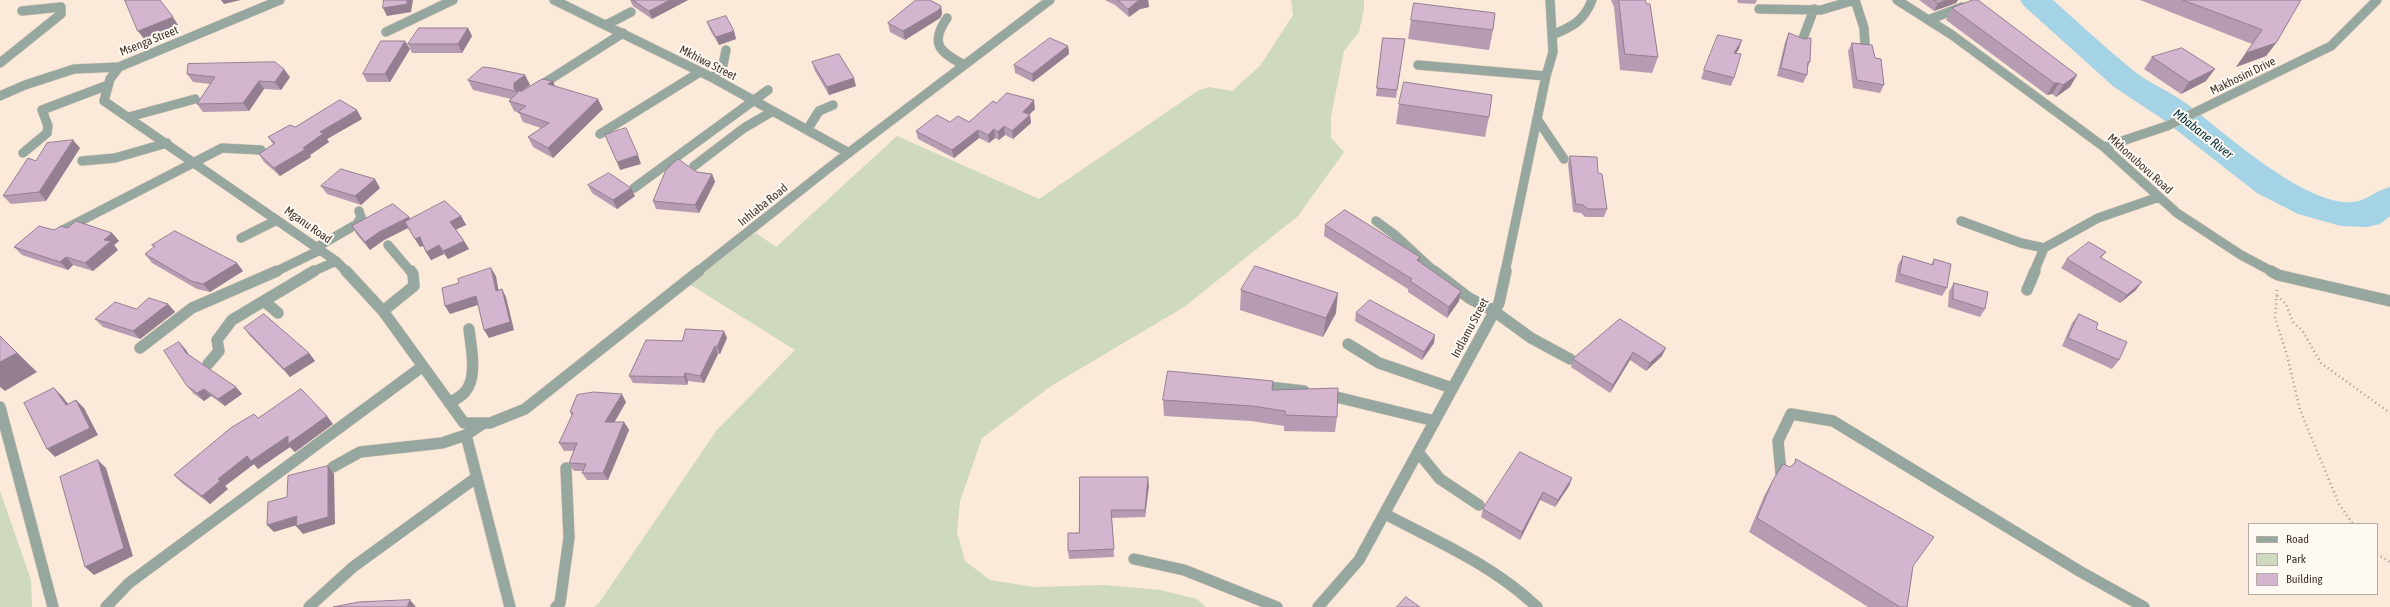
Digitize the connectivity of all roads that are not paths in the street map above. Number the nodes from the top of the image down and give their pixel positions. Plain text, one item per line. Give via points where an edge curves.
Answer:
1 (280, 0) edge
2 (452, 0) edge
3 (1050, 0) edge
4 (1550, 0) edge
5 (1592, 0) edge
6 (1855, 0) edge
7 (1897, 0) edge
8 (2377, 0) edge
9 (559, 1) edge
10 (1969, 4) edge
11 (1759, 9) dead end
12 (1814, 9) junction
13 (22, 11) dead end
14 (631, 12) dead end
15 (947, 18) dead end
16 (1928, 20) junction
17 (606, 25) junction
18 (386, 32) dead end
19 (623, 33) junction
20 (1552, 35) junction
21 (1802, 41) edge
22 (1865, 44) edge
23 (726, 50) dead end
24 (0, 63) edge
25 (964, 65) junction
26 (1418, 65) dead end
27 (119, 67) junction
28 (700, 72) junction
29 (1546, 76) junction
30 (713, 78) junction
31 (108, 85) junction
32 (768, 90) dead end
33 (530, 92) edge
34 (0, 96) edge
35 (195, 99) dead end
36 (754, 100) junction
37 (833, 105) dead end
38 (773, 111) junction
39 (129, 117) junction
40 (1537, 119) junction
41 (807, 130) junction
42 (600, 134) dead end
43 (167, 144) junction
44 (2104, 147) junction
45 (260, 150) dead end
46 (23, 153) dead end
47 (849, 153) junction
48 (1564, 159) dead end
49 (82, 160) dead end
50 (196, 163) junction
51 (694, 166) dead end
52 (634, 188) dead end
53 (2159, 197) junction
54 (359, 211) dead end
55 (277, 220) junction
56 (1376, 221) dead end
57 (1961, 221) dead end
58 (63, 230) edge
59 (241, 238) dead end
60 (388, 245) dead end
61 (2044, 248) junction
62 (318, 249) junction
63 (336, 261) junction
64 (2026, 290) dead end
65 (264, 301) junction
66 (2390, 301) edge
67 (383, 311) junction
68 (1494, 311) junction
69 (278, 313) dead end
70 (469, 329) dead end
71 (1348, 344) dead end
72 (140, 348) dead end
73 (1570, 359) dead end
74 (208, 364) dead end
75 (423, 366) junction
76 (1256, 386) edge
77 (1452, 388) junction
78 (449, 403) junction
79 (0, 407) edge
80 (1435, 421) junction
81 (487, 423) junction
82 (466, 434) junction
83 (1418, 452) junction
84 (333, 468) dead end
85 (566, 468) dead end
86 (1781, 474) edge
87 (477, 477) junction
88 (1479, 505) dead end
89 (1384, 514) junction
90 (1134, 559) dead end
91 (53, 607) edge
92 (106, 607) edge
93 (309, 607) edge
94 (510, 607) edge
95 (556, 607) edge
96 (1277, 607) edge
97 (1318, 607) edge
98 (1537, 607) edge
99 (2144, 607) edge

1 - 27 street, Msenga Street
2 - 18 street
3 - 25 street, Inhlaba Road
4 - 20 street, Indlamu Street
5 - 20 street via 1587,15 1577,26
6 - 12 street via 1828,8
6 - 22 street via 1864,28
7 - 16 street, Mkhonubovu Road
8 - 44 street, Makhosini Drive via 2331,46 2167,126
9 - 17 street, Mkhiwa Street
10 - 16 street
11 - 12 street
12 - 21 street
13 - 24 street via 61,7 61,14
14 - 17 street
15 - 25 street via 939,28 937,41 940,51
16 - 44 street, Mkhonubovu Road
17 - 19 street, Mkhiwa Street
19 - 28 street, Mkhiwa Street
19 - 33 street
20 - 29 street, Indlamu Street via 1553,52
23 - 30 street via 723,65
25 - 47 street, Inhlaba Road
26 - 29 street
27 - 31 street, Mganu Road
27 - 34 street, Msenga Street via 74,69
28 - 30 street, Mkhiwa Street
28 - 42 street
29 - 40 street, Indlamu Street
30 - 36 street, Mkhiwa Street
31 - 39 street, Mganu Road via 104,101
31 - 46 street via 42,110 48,126 47,133
32 - 36 street
35 - 39 street via 179,102 145,115
36 - 38 street, Mkhiwa Street
36 - 52 street
37 - 41 street via 819,111
38 - 41 street, Mkhiwa Street
38 - 51 street via 744,128
39 - 43 street, Mganu Road
40 - 48 street
40 - 68 street, Indlamu Street via 1499,303
41 - 47 street, Mkhiwa Street
43 - 49 street via 97,161
43 - 50 street, Mganu Road
44 - 53 street, Mkhonubovu Road
45 - 50 street via 222,148
47 - 81 street, Inhlaba Road via 525,408
50 - 55 street, Mganu Road
50 - 58 street
53 - 61 street via 2098,218
53 - 66 street, Mkhonubovu Road via 2177,213 2241,255 2278,274
54 - 62 street via 361,217 357,224
55 - 59 street
55 - 62 street, Mganu Road
56 - 68 street via 1445,281
57 - 61 street via 2021,243
60 - 67 street via 413,274 414,286
61 - 64 street
62 - 63 street, Mganu Road
62 - 72 street via 270,275 192,308
63 - 65 street
63 - 67 street, Mganu Road
65 - 69 street
65 - 74 street via 224,328 217,340 219,351
67 - 75 street, Mganu Road
68 - 73 street via 1531,338
68 - 77 street, Indlamu Street
70 - 78 street via 471,374 466,392
71 - 77 street via 1379,363
75 - 78 street, Mganu Road
75 - 92 street via 129,583
76 - 80 street via 1329,394
77 - 80 street, Indlamu Street
78 - 81 street, Mganu Road via 464,423
79 - 91 street
80 - 83 street, Indlamu Street
81 - 82 street
82 - 84 street via 421,447 360,452
82 - 87 street
83 - 88 street via 1440,479
83 - 89 street, Indlamu Street
85 - 95 street via 569,538 560,603
86 - 99 street via 1778,441 1792,414 1833,421 2080,572
87 - 93 street via 354,567
87 - 94 street
89 - 97 street, Indlamu Street via 1359,560
89 - 98 street via 1498,575 1524,593
90 - 96 street via 1184,570

